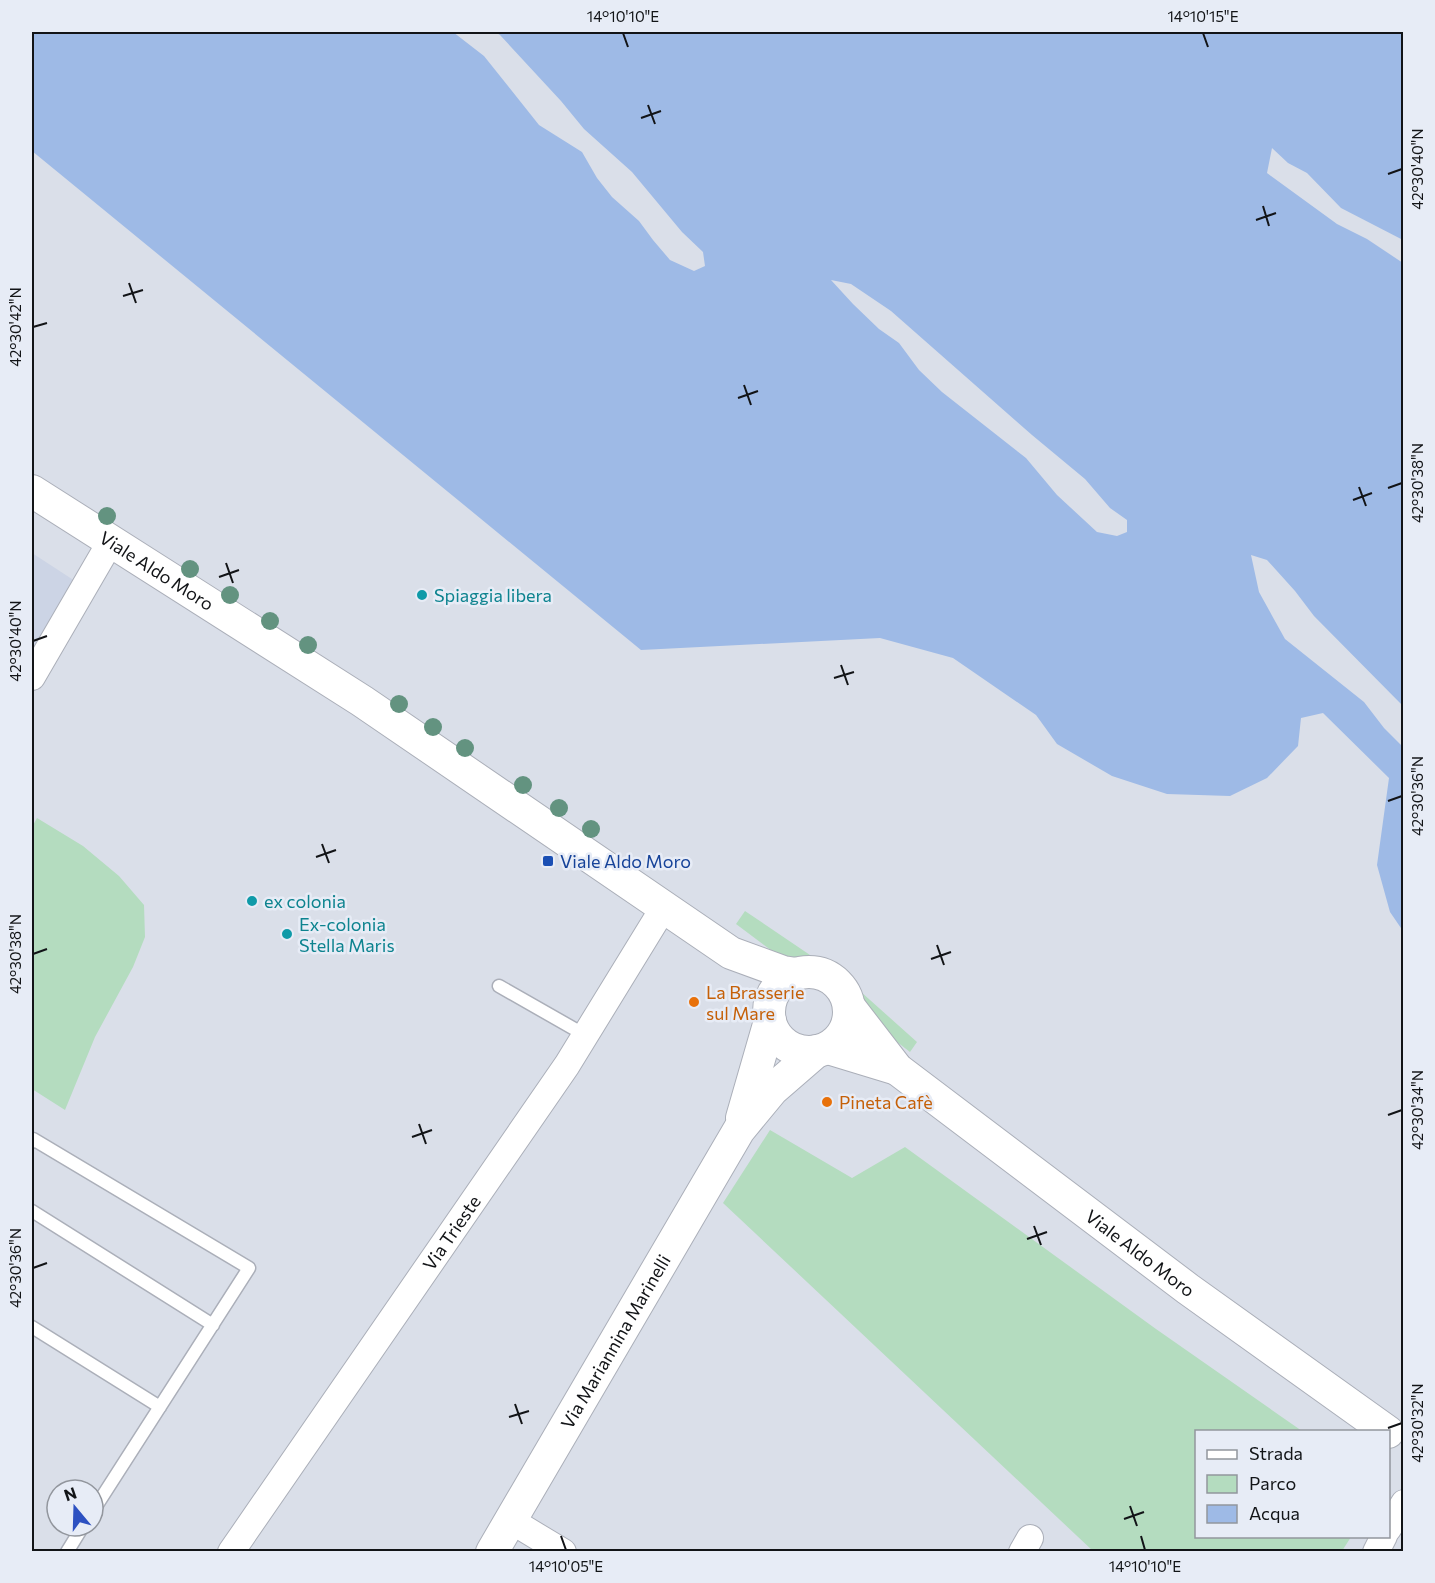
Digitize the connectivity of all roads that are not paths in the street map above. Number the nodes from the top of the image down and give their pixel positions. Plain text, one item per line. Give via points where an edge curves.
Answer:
1 (32, 491) edge
2 (111, 541) junction
3 (32, 677) edge
4 (664, 907) junction
5 (731, 953) junction
6 (796, 974) junction
7 (499, 986) dead end
8 (850, 1008) junction
9 (769, 1015) junction
10 (585, 1035) junction
11 (822, 1050) junction
12 (897, 1069) junction
13 (739, 1130) junction
14 (32, 1142) edge
15 (32, 1211) edge
16 (213, 1325) junction
17 (32, 1327) edge
18 (160, 1407) junction
19 (1385, 1430) edge
20 (1390, 1433) edge
21 (1404, 1442) edge
22 (105, 1492) edge
23 (1404, 1503) edge
24 (510, 1520) junction
25 (1390, 1527) edge
26 (75, 1538) edge
27 (67, 1551) edge
28 (231, 1551) edge
29 (492, 1551) edge
30 (563, 1551) edge

1 - 2 street, Viale Aldo Moro
2 - 3 street
2 - 4 street, Viale Aldo Moro via 362,701
4 - 5 street, Viale Aldo Moro
4 - 10 street, Via Trieste
5 - 6 street, Viale Aldo Moro
5 - 9 street, Viale Aldo Moro
6 - 8 street, Viale Aldo Moro via 808,971 831,977 847,996
6 - 9 street via 777,987
7 - 10 lane
8 - 11 street via 845,1031
8 - 12 street, Viale Aldo Moro
9 - 11 street, Viale Aldo Moro via 775,1032 793,1049
9 - 13 street, Via Mariannina Marinelli
10 - 28 street, Via Trieste
11 - 12 street, Viale Aldo Moro
11 - 13 street, Via Mariannina Marinelli via 772,1090
12 - 19 street, Viale Aldo Moro via 1188,1289
13 - 24 street, Via Mariannina Marinelli
14 - 16 lane via 33,1138 249,1268
15 - 16 lane
16 - 18 lane
17 - 18 lane
18 - 22 lane
20 - 21 street, Viale Aldo Moro
23 - 25 street
24 - 29 street, Via Mariannina Marinelli
24 - 30 street
26 - 27 lane

